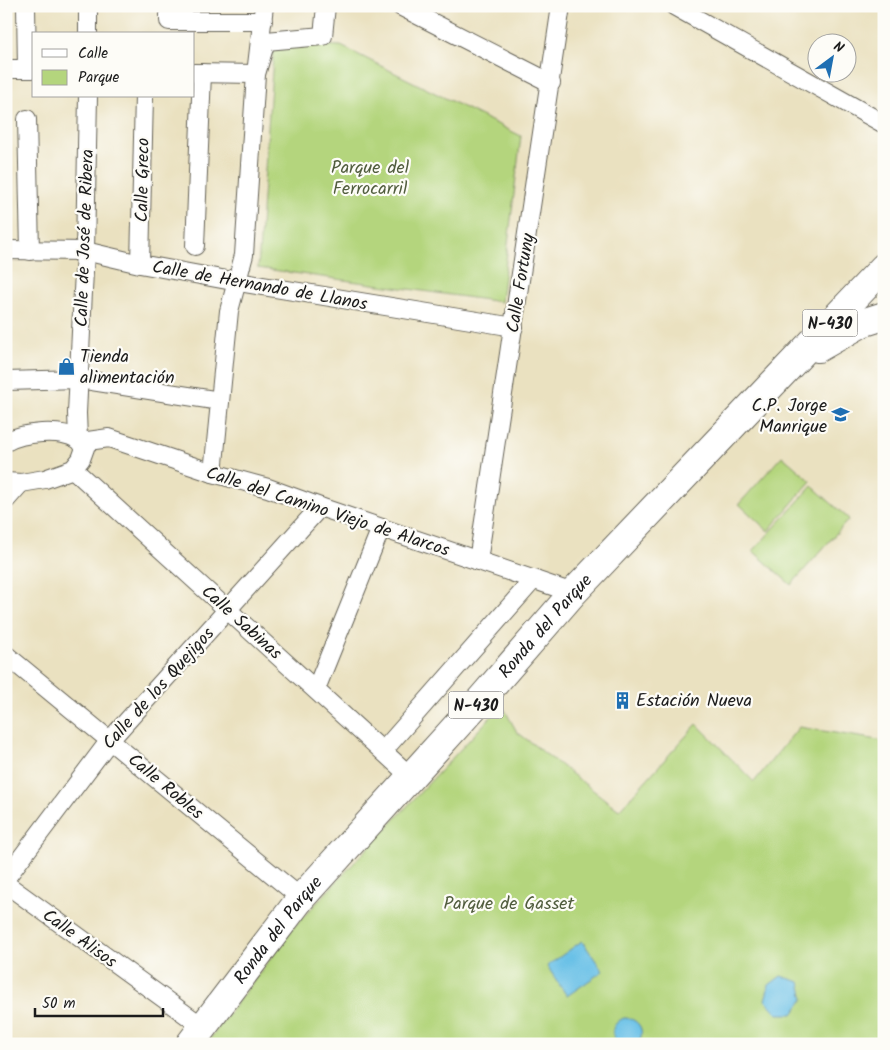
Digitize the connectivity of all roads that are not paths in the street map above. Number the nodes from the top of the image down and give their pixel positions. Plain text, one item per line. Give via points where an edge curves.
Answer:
1 (26, 6) edge
2 (88, 6) edge
3 (169, 6) edge
4 (326, 6) edge
5 (400, 6) edge
6 (561, 6) edge
7 (676, 7) edge
8 (216, 13) edge
9 (263, 14) edge
10 (88, 32) edge
11 (6, 69) edge
12 (30, 69) edge
13 (198, 73) edge
14 (256, 74) junction
15 (551, 83) junction
16 (88, 98) edge
17 (144, 98) edge
18 (27, 119) dead end
19 (884, 124) edge
20 (195, 246) dead end
21 (6, 250) edge
22 (30, 251) junction
23 (85, 251) junction
24 (140, 264) junction
25 (884, 267) edge
26 (238, 282) junction
27 (884, 316) edge
28 (514, 327) junction
29 (79, 379) junction
30 (777, 379) junction
31 (6, 381) edge
32 (220, 401) junction
33 (79, 440) junction
34 (6, 442) edge
35 (73, 469) junction
36 (213, 473) junction
37 (14, 483) edge
38 (6, 500) edge
39 (320, 507) junction
40 (381, 528) junction
41 (478, 561) junction
42 (534, 579) junction
43 (573, 593) junction
44 (228, 610) junction
45 (6, 655) edge
46 (316, 689) junction
47 (110, 740) junction
48 (383, 751) junction
49 (411, 777) junction
50 (6, 878) edge
51 (6, 884) edge
52 (302, 898) junction
53 (196, 1036) edge

1 - 12 street
2 - 10 street
3 - 8 street via 169,21
4 - 14 street via 323,36 266,41
5 - 15 street
6 - 15 street, Calle Fortuny
7 - 19 street
8 - 9 street
9 - 14 street
11 - 12 street
13 - 14 street
13 - 20 street
14 - 26 street via 244,255
15 - 28 street, Calle Fortuny
16 - 23 street, Calle de José de Ribera
17 - 24 street, Calle Greco
18 - 22 street
21 - 22 street, Calle de Hernando de Llanos
22 - 23 street, Calle de Hernando de Llanos
23 - 24 street, Calle de Hernando de Llanos
23 - 29 street, Calle de José de Ribera
24 - 26 street, Calle de Hernando de Llanos
25 - 30 highway, Ronda del Parque / N-430
26 - 28 street, Calle de Hernando de Llanos
26 - 32 street via 229,311
27 - 30 highway, Ronda del Parque via 862,323 820,347
28 - 41 street, Calle Fortuny
29 - 31 street
29 - 32 street
29 - 33 street, Calle de José de Ribera
30 - 43 highway, Ronda del Parque / N-430
32 - 36 street
33 - 34 street via 59,433 35,433
33 - 35 street, Calle de José de Ribera via 85,448
33 - 36 street, Calle del Camino Viejo de Alarcos via 109,438
35 - 37 street via 45,479
35 - 44 street, Calle Sabinas
36 - 39 street, Calle del Camino Viejo de Alarcos
37 - 38 street
39 - 40 street, Calle del Camino Viejo de Alarcos
39 - 44 street, Calle de los Quejigos
40 - 41 street, Calle del Camino Viejo de Alarcos
40 - 46 street
41 - 42 street, Calle del Camino Viejo de Alarcos
42 - 43 street, Calle del Camino Viejo de Alarcos
42 - 48 street
43 - 49 highway, Ronda del Parque / N-430
44 - 46 street, Calle Sabinas
44 - 47 street, Calle de los Quejigos
45 - 47 street, Calle Robles
46 - 48 street, Calle Sabinas
47 - 50 street, Calle de los Quejigos
47 - 52 street, Calle Robles
48 - 49 street, Calle Sabinas
49 - 52 highway, Ronda del Parque / N-430
51 - 53 street, Calle Alisos
52 - 53 highway, Ronda del Parque / N-430

